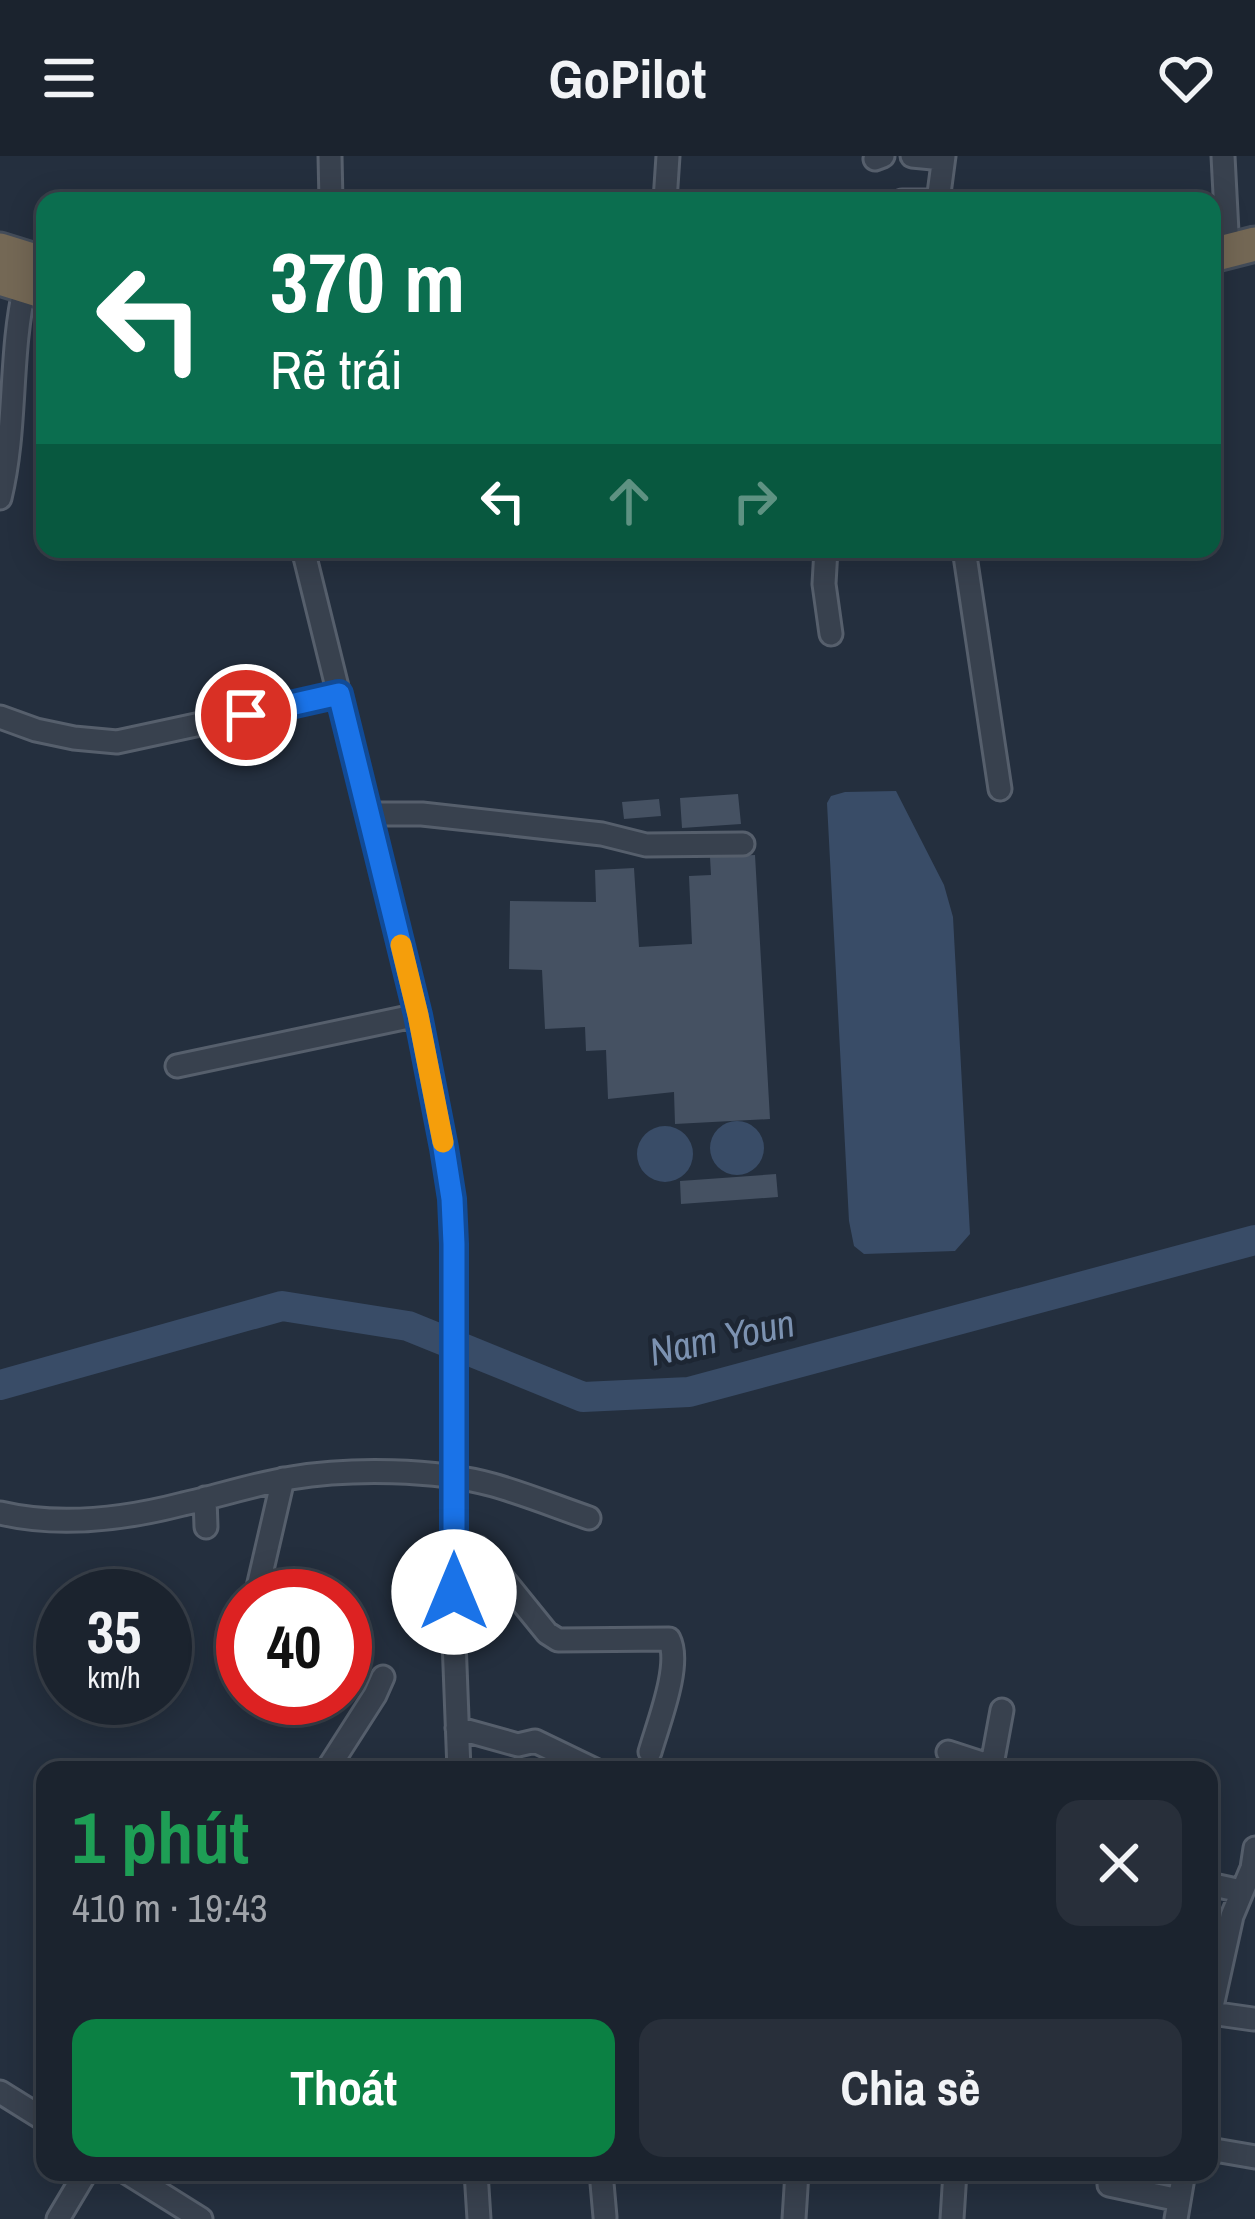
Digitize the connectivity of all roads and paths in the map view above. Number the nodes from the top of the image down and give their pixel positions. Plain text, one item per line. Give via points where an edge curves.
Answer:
1 (330, 156) edge
2 (668, 156) edge
3 (912, 156) edge
4 (1222, 156) edge
5 (944, 158) edge
6 (331, 192) edge
7 (665, 192) edge
8 (938, 192) edge
9 (0, 250) edge
10 (1232, 250) edge
11 (29, 280) edge
12 (0, 498) edge
13 (305, 558) edge
14 (825, 558) edge
15 (965, 558) edge
16 (831, 634) dead end
17 (339, 694) junction
18 (0, 718) edge
19 (1000, 789) dead end
20 (369, 814) junction
21 (742, 844) dead end
22 (418, 1015) junction
23 (177, 1066) dead end
24 (453, 1469) junction
25 (283, 1479) junction
26 (206, 1498) junction
27 (0, 1513) edge
28 (589, 1518) dead end
29 (206, 1527) dead end
30 (454, 1545) junction
31 (262, 1569) edge
32 (383, 1677) dead end
33 (1002, 1710) dead end
34 (458, 1728) junction
35 (650, 1752) dead end
36 (947, 1752) dead end
37 (333, 1761) edge
38 (459, 1761) edge
39 (576, 1761) edge
40 (972, 1761) edge
41 (992, 1761) edge
42 (1254, 1862) edge
43 (1218, 1886) edge
44 (1241, 1892) junction
45 (1218, 1980) edge
46 (1218, 2017) edge
47 (1253, 2019) edge
48 (0, 2092) edge
49 (36, 2114) edge
50 (1218, 2151) edge
51 (1255, 2157) edge
52 (81, 2181) edge
53 (140, 2181) edge
54 (477, 2181) edge
55 (602, 2181) edge
56 (796, 2181) edge
57 (954, 2181) edge
58 (1109, 2185) dead end
59 (1178, 2210) edge
60 (604, 2217) edge
61 (58, 2219) edge
62 (201, 2219) edge
63 (479, 2219) edge
64 (794, 2219) edge
65 (952, 2219) edge

1 - 6 street
2 - 7 street
3 - 5 street
4 - 10 street
5 - 8 street
9 - 11 highway
11 - 12 street
13 - 17 street
14 - 16 street
15 - 19 street
17 - 18 street via 117,742
17 - 20 street
20 - 21 street via 602,834 646,845
20 - 22 street
22 - 23 street
22 - 24 street via 452,1199
24 - 25 street
24 - 28 street
24 - 30 street
25 - 26 street
25 - 31 street
26 - 27 street via 91,1520
26 - 29 street
30 - 34 street
30 - 35 street via 478,1548 558,1640 672,1642
32 - 37 street
33 - 41 street
34 - 38 street
34 - 39 street via 535,1742
36 - 40 street
42 - 44 street
43 - 44 street
44 - 45 street
46 - 47 street
48 - 49 street
50 - 51 street
52 - 61 street
53 - 62 street
54 - 63 street
55 - 60 street
56 - 64 street
57 - 65 street
58 - 59 street

